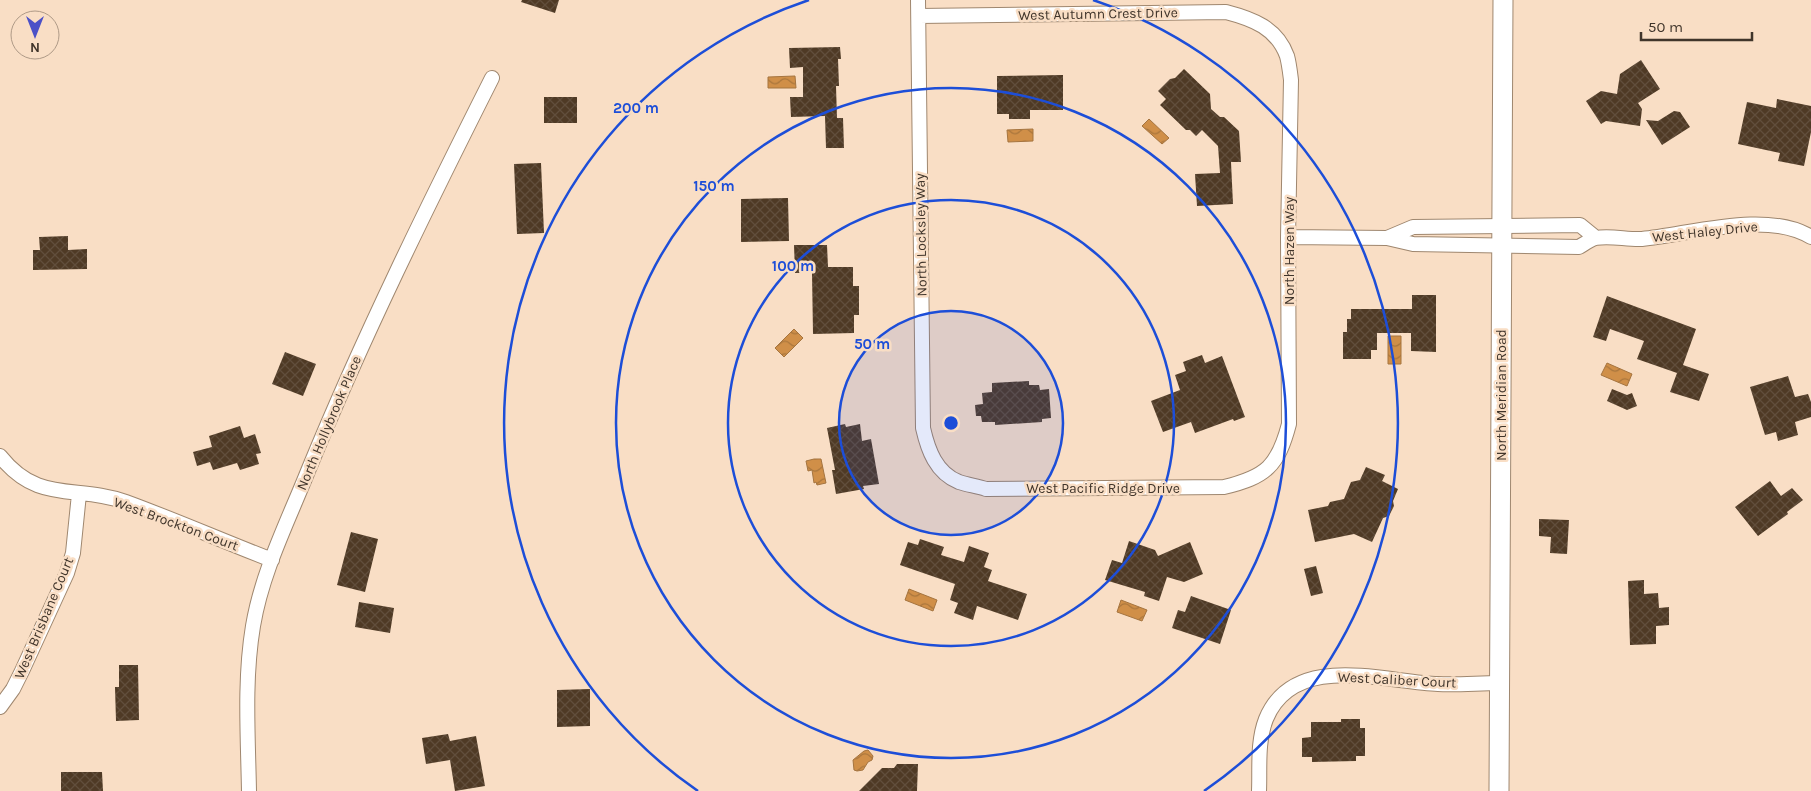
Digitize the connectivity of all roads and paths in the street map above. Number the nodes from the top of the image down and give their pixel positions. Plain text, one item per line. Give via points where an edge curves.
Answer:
1 (918, 0) edge
2 (1503, 0) edge
3 (919, 16) junction
4 (1273, 32) joint
5 (492, 78) dead end
6 (1501, 226) junction
7 (1288, 237) junction
8 (1811, 237) edge
9 (1386, 238) junction
10 (1596, 238) junction
11 (1501, 245) junction
12 (0, 456) edge
13 (939, 467) joint
14 (1269, 468) joint
15 (79, 494) junction
16 (272, 560) junction
17 (1499, 683) junction
18 (0, 707) edge
19 (249, 791) edge
20 (1259, 791) edge
21 (1498, 791) edge

1 - 3 street, North Locksley Way
2 - 6 street, North Meridian Road
3 - 4 street, West Autumn Crest Drive via 1226,12 1250,19
3 - 13 street, North Locksley Way via 923,428 928,448
4 - 7 street, North Hazen Way via 1287,56 1291,80
5 - 16 street, North Hollybrook Place via 360,348
6 - 9 street, West Haley Drive via 1413,227
6 - 10 street, West Haley Drive via 1580,226
6 - 11 street, North Meridian Road
7 - 9 street, West Haley Drive
7 - 14 street, North Hazen Way via 1289,424 1283,446
8 - 10 street, West Haley Drive via 1800,231 1759,224 1641,239
9 - 11 street, West Haley Drive via 1413,244
10 - 11 street, West Haley Drive via 1579,247
11 - 17 street, North Meridian Road
12 - 15 street, West Brockton Court via 24,480 42,488
13 - 14 street, West Pacific Ridge Drive via 958,482 986,489 1224,487 1248,482
15 - 16 street, West Brockton Court via 123,501
15 - 18 street, West Brisbane Court via 73,553 66,573 22,671
16 - 19 street, North Hollybrook Place via 257,608 248,659
17 - 20 street, West Caliber Court via 1438,684 1345,675 1314,678 1294,686 1278,700 1266,718 1260,738
17 - 21 street, North Meridian Road

